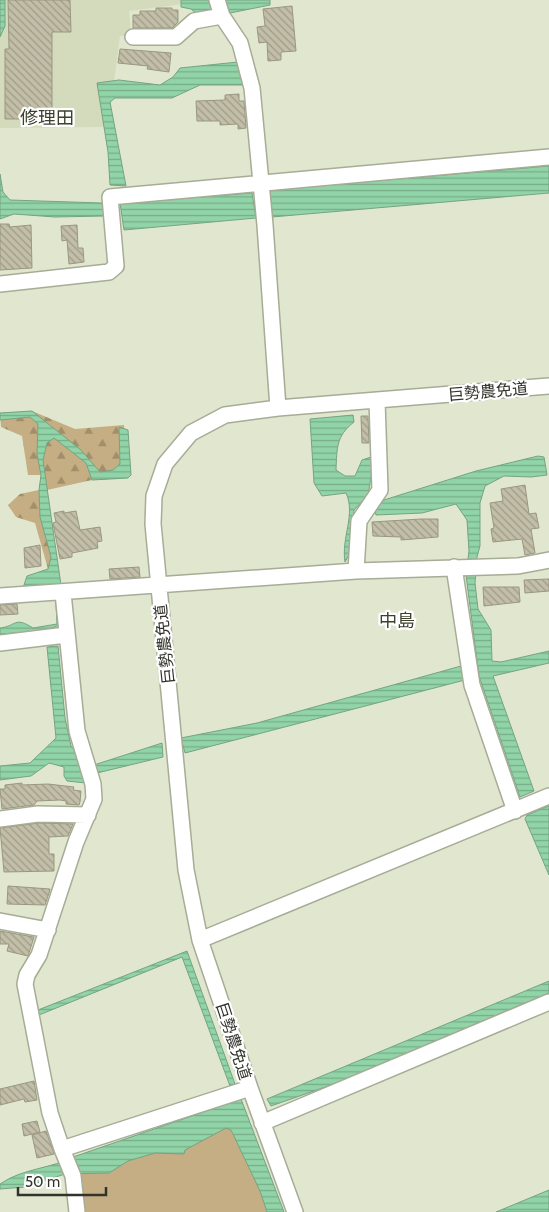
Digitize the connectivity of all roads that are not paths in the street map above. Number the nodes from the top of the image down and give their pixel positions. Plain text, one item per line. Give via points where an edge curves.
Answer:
1 (217, 0) edge
2 (222, 16) junction
3 (133, 37) dead end
4 (549, 157) edge
5 (260, 182) junction
6 (0, 284) edge
7 (549, 386) edge
8 (549, 395) edge
9 (377, 401) junction
10 (278, 408) junction
11 (549, 560) edge
12 (458, 567) junction
13 (356, 571) junction
14 (158, 584) junction
15 (63, 593) junction
16 (0, 596) edge
17 (66, 634) junction
18 (0, 642) edge
19 (549, 796) edge
20 (515, 810) junction
21 (88, 815) junction
22 (0, 819) edge
23 (0, 917) edge
24 (48, 930) junction
25 (200, 940) junction
26 (549, 1002) edge
27 (250, 1088) junction
28 (262, 1124) junction
29 (64, 1154) junction
30 (77, 1212) edge
31 (295, 1212) edge

1 - 2 street
2 - 3 street via 194,21 176,37
2 - 5 street via 240,42 252,88
4 - 5 street
5 - 6 street via 110,197 116,266 109,272
5 - 10 street
7 - 8 street
7 - 9 street, 巨勢農免道
9 - 10 street, 巨勢農免道
9 - 13 street via 380,490 359,521
10 - 14 street, 巨勢農免道 via 225,415 191,433 165,464 154,496
11 - 12 street via 518,566
12 - 13 street
12 - 20 street via 472,685
13 - 14 street
14 - 15 street
14 - 25 street, 巨勢農免道 via 186,870
15 - 16 street
15 - 17 street
17 - 18 street
17 - 21 street via 77,731 93,784 94,799
19 - 20 street
20 - 25 street
21 - 22 street via 38,814
21 - 24 street
23 - 24 street
24 - 29 street via 25,984 50,1113
25 - 27 street, 巨勢農免道
26 - 28 street
27 - 28 street, 巨勢農免道
27 - 29 street
28 - 31 street, 巨勢農免道
29 - 30 street via 73,1176

